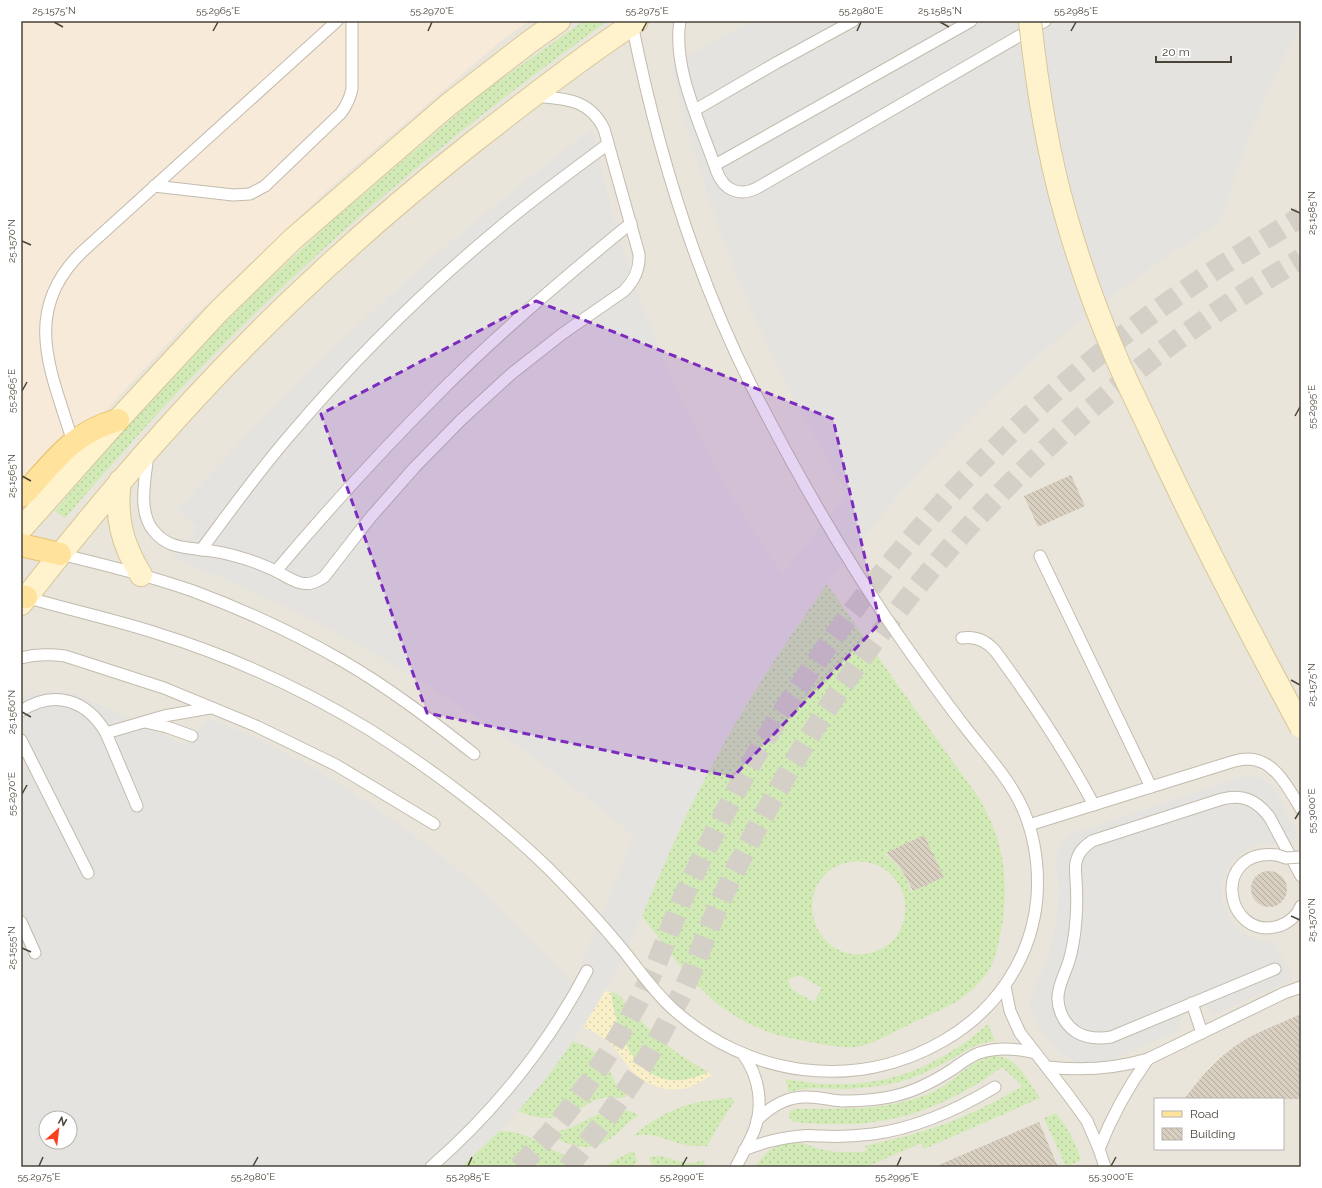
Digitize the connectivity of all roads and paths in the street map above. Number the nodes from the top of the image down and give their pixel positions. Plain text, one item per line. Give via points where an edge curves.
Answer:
1 (326, 21) edge
2 (337, 21) edge
3 (352, 21) edge
4 (558, 21) edge
5 (680, 21) edge
6 (853, 21) edge
7 (971, 21) edge
8 (1030, 21) edge
9 (1045, 21) edge
10 (634, 22) edge
11 (324, 33) junction
12 (532, 96) junction
13 (695, 110) junction
14 (608, 144) junction
15 (715, 165) junction
16 (154, 186) junction
17 (631, 223) junction
18 (118, 420) junction
19 (73, 442) junction
20 (149, 449) junction
21 (120, 481) junction
22 (21, 496) edge
23 (21, 529) edge
24 (21, 545) edge
25 (201, 550) junction
26 (60, 554) junction
27 (1040, 556) dead end
28 (276, 571) junction
29 (141, 575) junction
30 (23, 599) edge
31 (962, 638) dead end
32 (21, 658) edge
33 (210, 708) junction
34 (21, 711) edge
35 (141, 722) junction
36 (1301, 727) edge
37 (106, 733) junction
38 (192, 736) dead end
39 (21, 740) edge
40 (474, 754) dead end
41 (1151, 787) junction
42 (1094, 805) junction
43 (137, 806) dead end
44 (1301, 809) edge
45 (434, 824) dead end
46 (1029, 825) junction
47 (1301, 857) edge
48 (88, 873) dead end
49 (1301, 876) edge
50 (1301, 906) edge
51 (21, 922) edge
52 (35, 953) dead end
53 (1275, 969) dead end
54 (587, 971) dead end
55 (1005, 986) junction
56 (1301, 987) edge
57 (1192, 1003) junction
58 (1202, 1033) junction
59 (1035, 1053) junction
60 (743, 1054) junction
61 (1148, 1059) junction
62 (1047, 1067) junction
63 (995, 1087) dead end
64 (757, 1120) junction
65 (1099, 1149) junction
66 (744, 1150) junction
67 (431, 1167) edge
68 (736, 1167) edge
69 (1104, 1167) edge

1 - 11 lane
2 - 11 lane
3 - 16 lane via 352,89 347,106 265,186 250,194 233,196
4 - 18 street via 448,105 293,239 218,312
5 - 13 lane via 681,61
6 - 13 lane
7 - 15 lane
8 - 36 street, bridge via 1052,163 1065,213 1097,310 1182,499
9 - 15 lane via 751,191 737,192 730,189 720,179
10 - 12 street
10 - 46 lane via 646,92 678,205 722,322 748,379 808,492 851,563 944,700 1006,779
11 - 16 lane
12 - 14 lane via 574,101 590,109 600,121
12 - 20 street via 420,185 343,252 196,396
13 - 15 lane
14 - 17 lane
14 - 25 lane via 494,232 388,329 290,435 244,491
16 - 19 lane via 72,262 58,281 49,303 45,333 46,349
17 - 28 lane via 504,330 444,388 329,508
17 - 28 lane via 639,262 634,278 624,291 539,352 460,420 370,518 324,577 316,582 304,583
18 - 19 main road via 93,428
18 - 23 street
19 - 22 main road
20 - 21 street
20 - 25 lane via 144,504 148,522 153,531 168,543
21 - 26 street
21 - 29 street via 118,515 130,554
24 - 26 main road
25 - 28 lane via 239,557
26 - 29 lane
26 - 30 street
27 - 41 lane
29 - 40 lane via 193,591 293,634 394,693
30 - 60 lane via 107,618 215,653 317,700 414,758 503,827 545,865 584,905 656,992 675,1011 696,1028
31 - 42 lane via 984,641 996,652 1042,717
32 - 33 lane via 35,654 65,656 164,688
33 - 35 lane
33 - 45 lane via 256,726 336,765
34 - 37 lane via 39,702 50,700 72,702 92,714
35 - 37 lane
35 - 38 lane via 167,726
37 - 43 lane
39 - 48 lane
41 - 42 lane
41 - 44 lane via 1249,759 1265,763 1278,773
42 - 46 lane
46 - 55 lane via 1037,866 1036,908 1025,949
47 - 50 lane, bridge via 1286,858 1266,854 1256,856 1246,861 1239,869 1232,888 1232,899 1236,909 1243,918 1262,927 1273,928 1283,924 1292,918
49 - 57 lane via 1265,811 1253,801 1238,797 1222,799 1092,841 1085,846 1076,859 1076,919 1069,962 1058,992 1060,1012 1065,1022 1081,1035 1101,1039
51 - 52 lane
53 - 57 lane
54 - 67 lane via 548,1036 518,1076 485,1115
55 - 59 lane via 1014,1022
55 - 60 lane via 977,1018 954,1035 904,1060 877,1067 821,1072 768,1063
56 - 58 lane
57 - 58 lane
58 - 61 lane
59 - 62 lane
59 - 64 lane via 1007,1048 979,1053 937,1079 899,1095 860,1101 796,1098 775,1105
60 - 64 lane via 757,1084
61 - 62 lane via 1098,1069
61 - 65 lane via 1129,1087
62 - 65 lane via 1079,1108
63 - 66 lane via 949,1112 900,1129 861,1135 782,1138
64 - 66 lane
65 - 69 lane
66 - 68 lane

